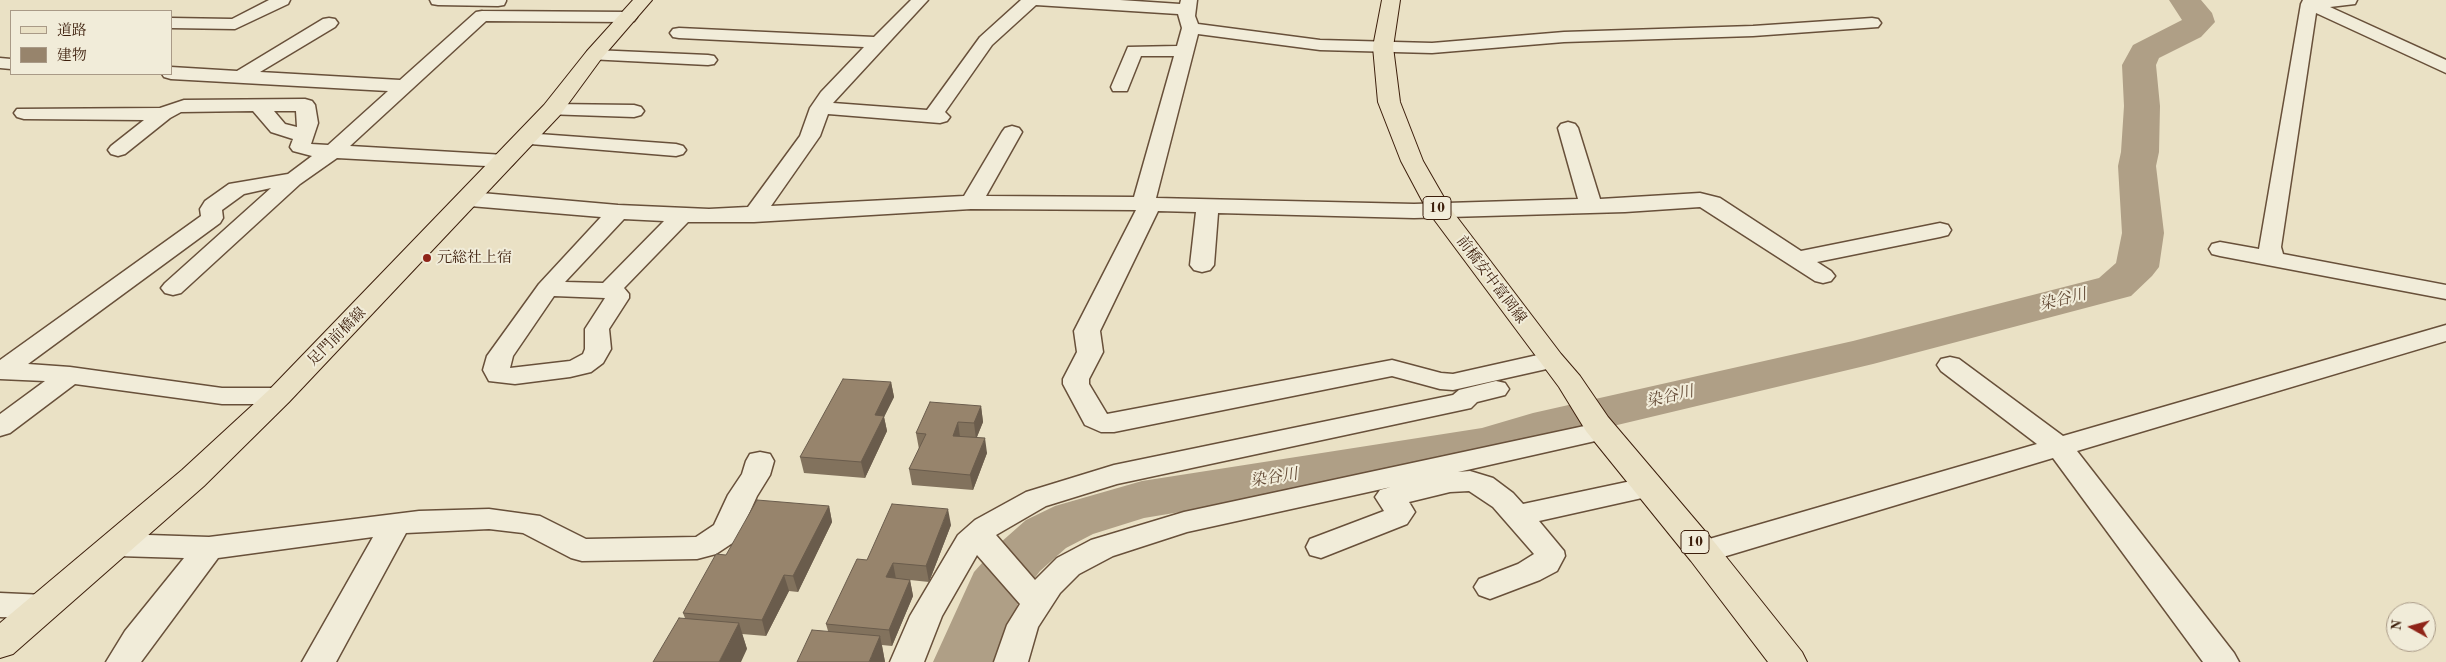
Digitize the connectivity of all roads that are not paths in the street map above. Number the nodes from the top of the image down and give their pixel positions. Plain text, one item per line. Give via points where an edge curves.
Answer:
1 (282, 0) edge
2 (438, 0) edge
3 (499, 0) edge
4 (920, 0) edge
5 (1031, 0) edge
6 (1037, 0) edge
7 (1392, 0) edge
8 (2349, 0) edge
9 (2309, 4) junction
10 (635, 8) edge
11 (1188, 12) edge
12 (482, 16) junction
13 (172, 23) edge
14 (329, 23) dead end
15 (1872, 23) dead end
16 (679, 33) dead end
17 (881, 43) junction
18 (1383, 47) junction
19 (1184, 51) junction
20 (594, 54) junction
21 (708, 60) dead end
22 (2446, 67) edge
23 (172, 73) edge
24 (240, 77) junction
25 (308, 81) junction
26 (404, 86) junction
27 (1120, 87) dead end
28 (305, 105) junction
29 (264, 106) junction
30 (820, 108) junction
31 (552, 110) junction
32 (634, 111) dead end
33 (24, 112) dead end
34 (163, 114) junction
35 (1568, 128) dead end
36 (1012, 132) dead end
37 (525, 139) junction
38 (302, 142) junction
39 (118, 150) dead end
40 (333, 150) junction
41 (676, 150) dead end
42 (505, 161) junction
43 (286, 180) junction
44 (470, 199) junction
45 (971, 202) junction
46 (1142, 204) junction
47 (1591, 205) junction
48 (1208, 207) junction
49 (1439, 210) junction
50 (618, 212) junction
51 (754, 214) junction
52 (682, 215) junction
53 (1940, 230) dead end
54 (2220, 249) dead end
55 (1798, 259) junction
56 (2272, 259) junction
57 (1202, 265) dead end
58 (1823, 276) dead end
59 (2442, 285) edge
60 (173, 288) dead end
61 (547, 289) junction
62 (608, 291) junction
63 (2446, 332) edge
64 (1950, 365) dead end
65 (1, 371) edge
66 (1561, 372) junction
67 (70, 375) junction
68 (279, 396) junction
69 (0, 428) edge
70 (1600, 428) junction
71 (2060, 448) junction
72 (760, 461) dead end
73 (1650, 487) junction
74 (1518, 515) junction
75 (396, 524) junction
76 (982, 538) junction
77 (118, 545) junction
78 (1321, 547) dead end
79 (209, 548) junction
80 (1702, 552) junction
81 (1490, 587) dead end
82 (1034, 600) junction
83 (0, 605) edge
84 (45, 607) junction
85 (0, 644) edge
86 (123, 662) edge
87 (319, 662) edge
88 (907, 662) edge
89 (1010, 662) edge
90 (1789, 662) edge
91 (2222, 662) edge

1 - 13 street via 234,24
2 - 3 street
3 - 12 street
4 - 17 street
5 - 30 street via 986,41 937,117
6 - 11 street
7 - 18 main road, 前橋安中富岡線 / 10
8 - 9 street
9 - 22 street
9 - 56 street via 2270,247
10 - 12 street
10 - 20 main road, 足門前橋線
11 - 18 street via 1320,45
11 - 19 street
12 - 26 street
14 - 24 street
15 - 18 street via 1753,31 1564,37 1481,46
16 - 17 street
17 - 30 street
18 - 49 main road, 前橋安中富岡線 / 10 via 1387,87 1396,123
19 - 27 street via 1134,51
19 - 46 street
20 - 21 street
20 - 31 main road, 足門前橋線
23 - 24 street
24 - 25 street
25 - 26 street
25 - 28 street
26 - 40 street
28 - 29 street
28 - 38 street via 308,123
29 - 34 street via 184,106
29 - 38 street via 262,110 278,128
30 - 51 street via 810,136
31 - 32 street
31 - 37 main road, 足門前橋線
33 - 34 street
34 - 39 street
35 - 47 street
36 - 45 street
37 - 41 street
37 - 42 main road, 足門前橋線
38 - 40 street via 308,150
38 - 43 street
40 - 42 street
40 - 43 street
42 - 44 main road, 足門前橋線
43 - 60 street
43 - 65 street via 237,188 213,206 212,218
44 - 50 street
44 - 68 main road, 足門前橋線
45 - 46 street
45 - 51 street
46 - 48 street
46 - 66 street via 1147,210 1087,331 1090,352 1076,384 1095,419 1101,423 1112,424 1392,368 1440,382
47 - 49 street
47 - 55 street via 1707,201
48 - 49 street
48 - 57 street
49 - 66 main road, 前橋安中富岡線 / 10
50 - 52 street
50 - 61 street
51 - 52 street
52 - 62 street
53 - 55 street
54 - 56 street
55 - 58 street
56 - 59 street
61 - 62 street
61 - 62 street via 504,349 498,375 570,369 590,362 598,349 597,329 617,298 617,294
63 - 71 street
64 - 71 street
65 - 67 street
66 - 70 main road, 10
66 - 76 street via 1468,396 1462,402 1114,475 1036,499 1012,511
67 - 68 street via 222,396
67 - 69 street
68 - 77 main road, 足門前橋線
70 - 73 main road, 10
70 - 82 street via 1184,522 1088,555 1058,574
71 - 80 street
71 - 91 street
72 - 75 street via 726,532 697,548 582,550 529,523 508,519 439,519
73 - 74 street
73 - 80 main road, 10
74 - 78 street via 1491,491 1470,481 1450,482 1390,496 1400,512 1396,517
74 - 81 street via 1550,556 1546,563 1529,572
75 - 79 street
75 - 87 street
76 - 82 street
76 - 88 street via 970,543 949,574 926,616
77 - 79 street
77 - 84 main road, 足門前橋線
79 - 86 street
80 - 90 main road, 10
82 - 89 street
83 - 84 street
84 - 85 main road, 足門前橋線

